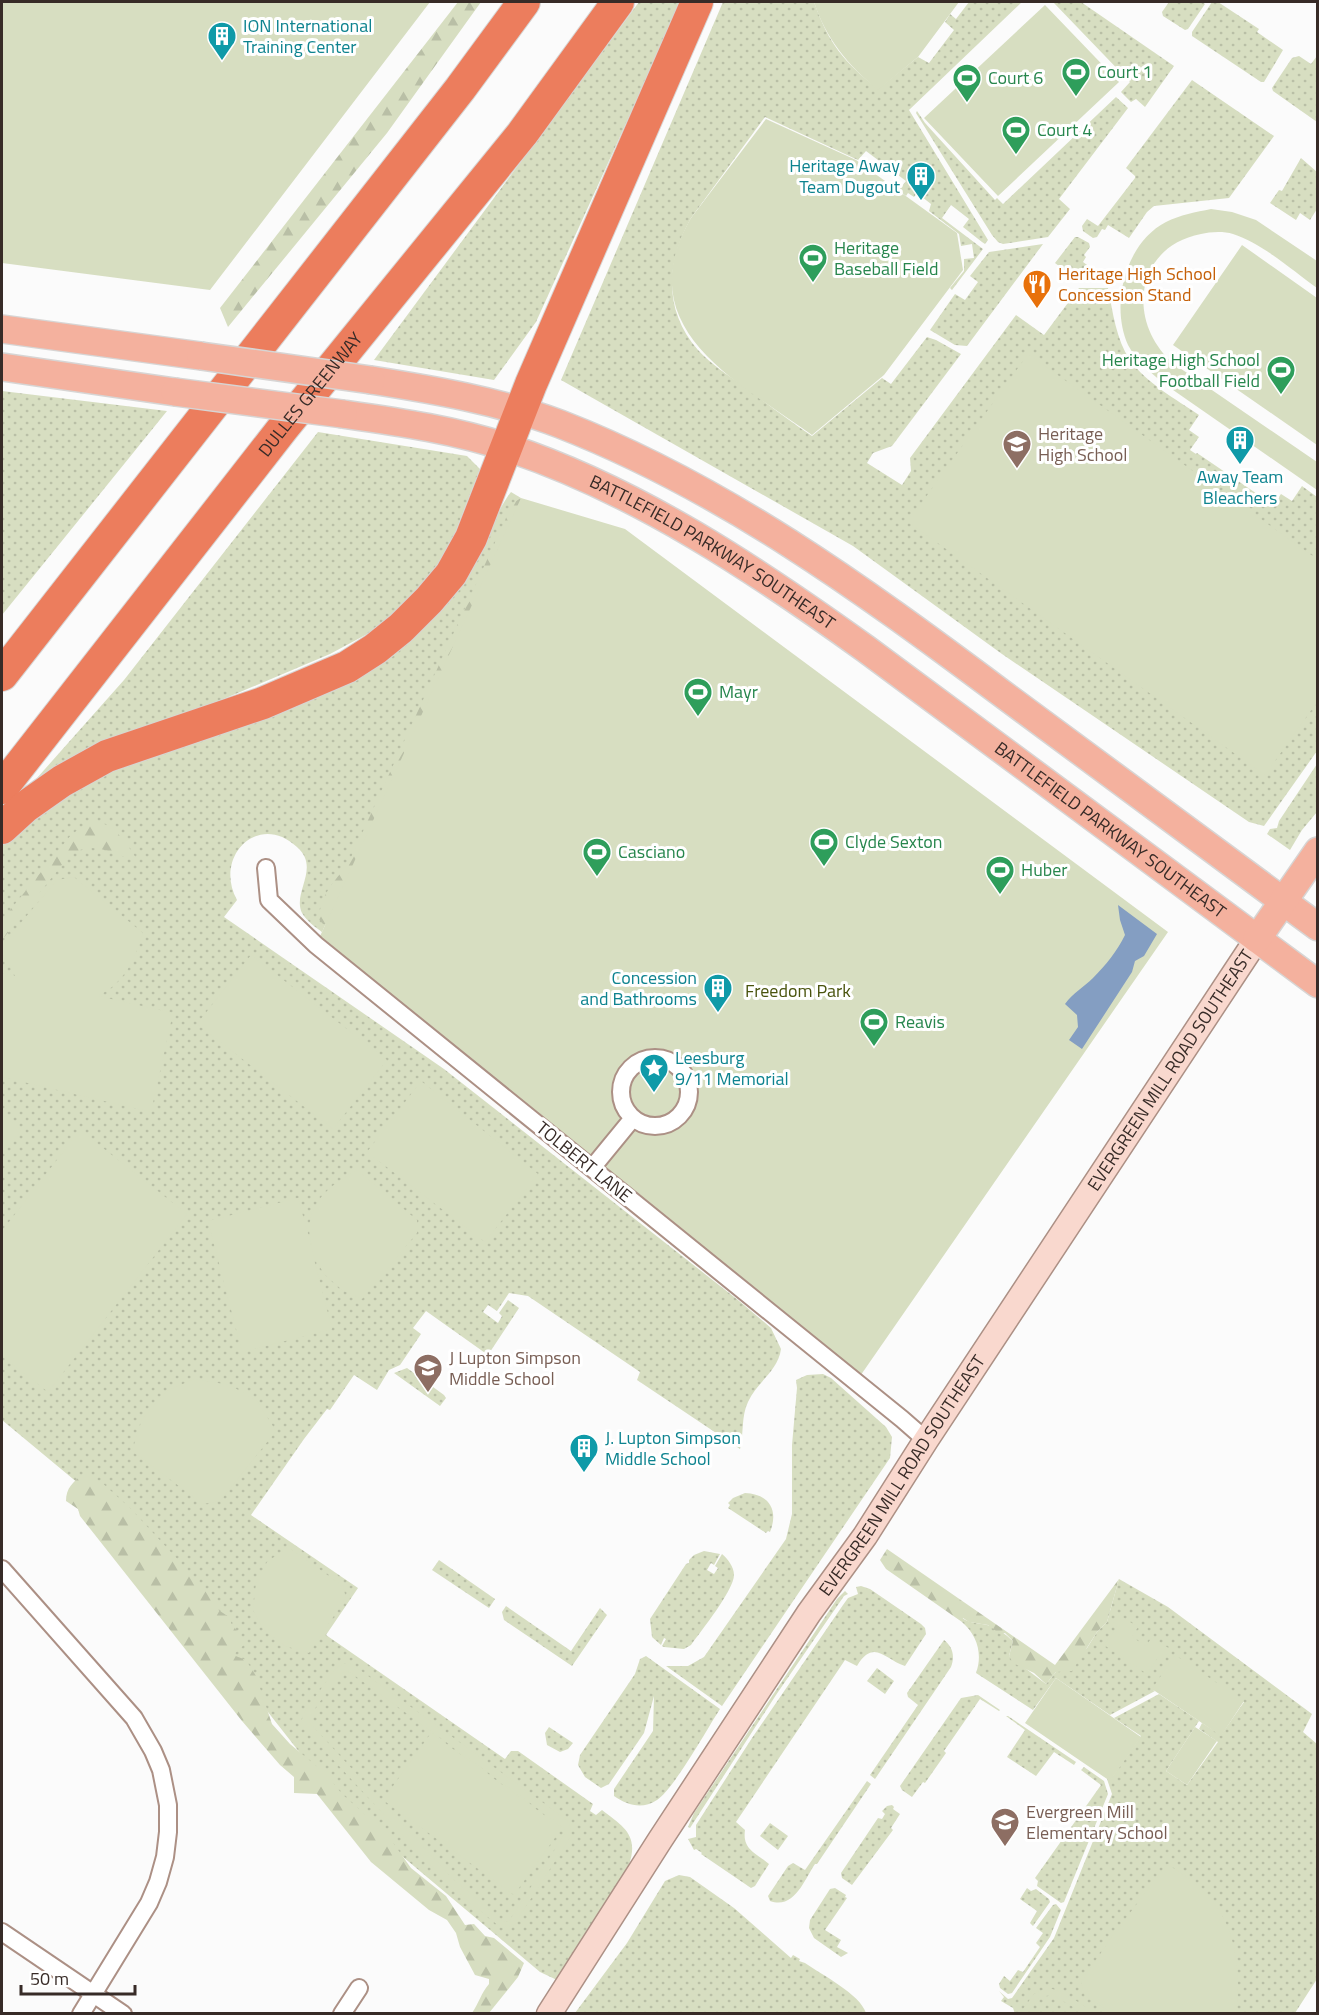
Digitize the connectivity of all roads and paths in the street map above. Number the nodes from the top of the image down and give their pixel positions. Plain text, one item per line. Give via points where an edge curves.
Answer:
1 (524, 2) edge
2 (618, 2) edge
3 (697, 2) edge
4 (2, 329) edge
5 (2, 368) edge
6 (520, 411) junction
7 (507, 447) junction
8 (2, 675) edge
9 (2, 788) edge
10 (2, 828) edge
11 (1317, 851) edge
12 (266, 868) dead end
13 (1283, 901) junction
14 (1317, 927) edge
15 (1257, 939) junction
16 (1317, 984) edge
17 (633, 1118) junction
18 (592, 1168) junction
19 (926, 1440) junction
20 (2, 1569) edge
21 (2, 1932) edge
22 (359, 1988) dead end
23 (93, 1993) junction
24 (81, 2013) edge
25 (123, 2013) edge
26 (342, 2013) edge
27 (549, 2013) edge

1 - 8 highway
2 - 9 highway, DULLES GREENWAY via 522,134 283,428
3 - 6 highway
4 - 6 main road, bridge via 429,389
5 - 7 main road, BATTLEFIELD PARKWAY SOUTHEAST, bridge via 407,423
6 - 7 highway
6 - 13 main road via 613,447 692,486 784,539 886,607
7 - 10 highway via 471,538 450,574 429,600 375,649 347,667 263,703 107,756 62,781
7 - 15 main road, BATTLEFIELD PARKWAY SOUTHEAST via 652,512 827,621
11 - 13 main road
12 - 18 street, TOLBERT LANE via 269,900 316,945
13 - 14 main road
13 - 15 main road
15 - 16 main road, BATTLEFIELD PARKWAY SOUTHEAST
15 - 19 main road, EVERGREEN MILL ROAD SOUTHEAST
17 - 17 street via 651,1126 665,1125 679,1117 687,1106 690,1091 679,1067 652,1058 636,1064 626,1075 621,1091 623,1103
17 - 18 street
18 - 19 street, TOLBERT LANE
19 - 27 main road, EVERGREEN MILL ROAD SOUTHEAST
20 - 23 street via 134,1718 161,1770 168,1805 168,1832 158,1882
21 - 23 street
22 - 26 street
23 - 24 street
23 - 25 street

